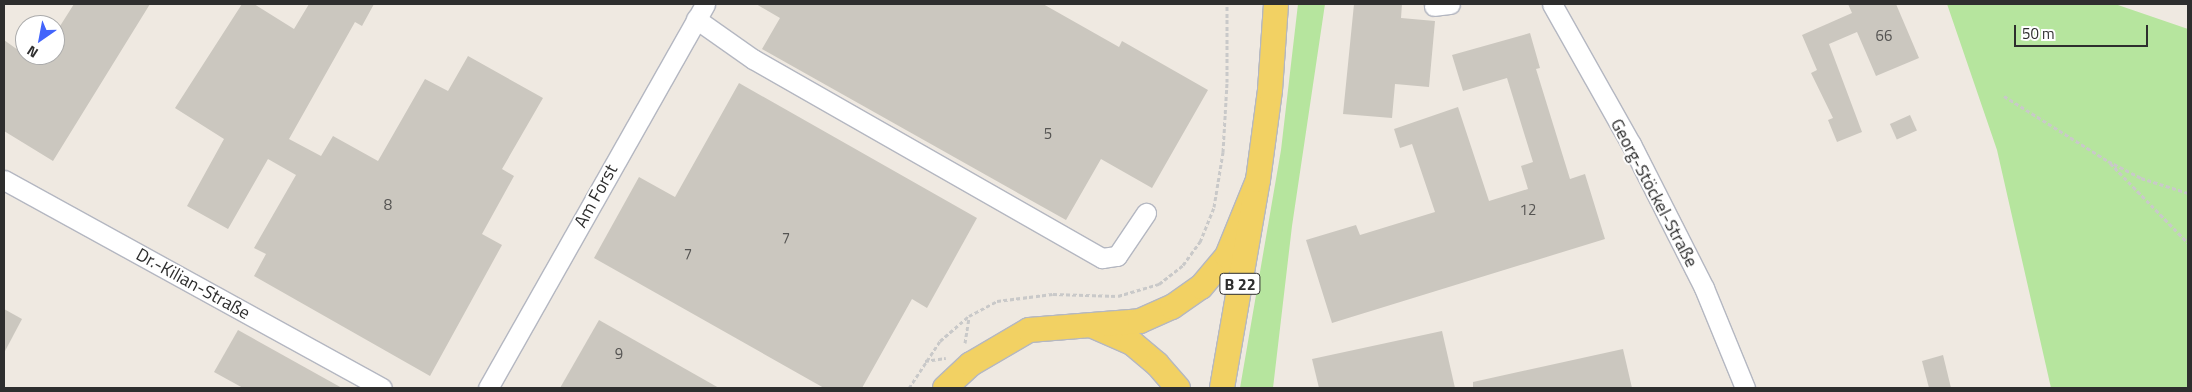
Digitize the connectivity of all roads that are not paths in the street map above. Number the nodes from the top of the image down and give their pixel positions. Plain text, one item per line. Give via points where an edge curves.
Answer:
1 (1276, 4) edge
2 (1552, 4) edge
3 (700, 12) edge
4 (4, 180) edge
5 (1258, 180) junction
6 (1146, 213) dead end
7 (1087, 324) junction
8 (382, 388) edge
9 (488, 388) edge
10 (945, 388) edge
11 (1178, 388) edge
12 (1222, 388) edge
13 (1745, 388) edge

1 - 5 main road, B 22 via 1270,90
2 - 13 street, Georg-Stöckel-Straße via 1631,144 1704,288
3 - 6 street via 753,59 1102,258 1121,252
3 - 9 street, Am Forst
4 - 8 street, Dr.-Kilian-Straße
5 - 7 main road via 1226,256 1200,288 1172,307 1140,321
5 - 12 main road, B 22
7 - 10 main road via 1029,330 970,364
7 - 11 main road via 1132,343

